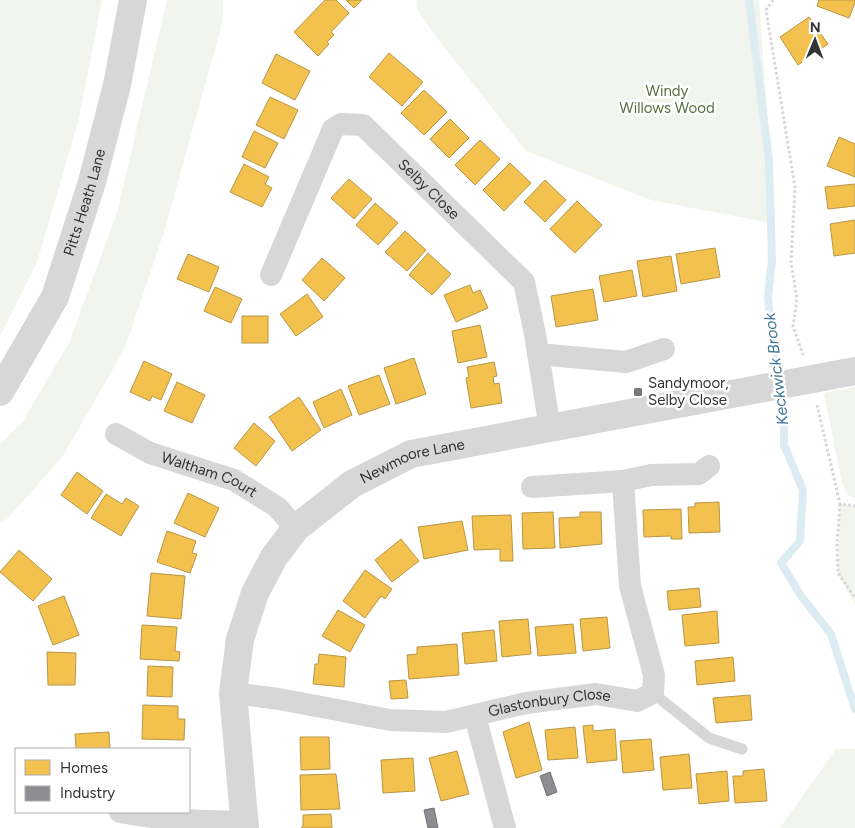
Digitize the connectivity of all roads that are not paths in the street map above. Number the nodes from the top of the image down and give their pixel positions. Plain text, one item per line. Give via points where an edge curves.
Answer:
1 (133, 0) edge
2 (272, 275) dead end
3 (664, 349) dead end
4 (538, 354) junction
5 (855, 371) edge
6 (0, 392) edge
7 (550, 429) junction
8 (116, 434) dead end
9 (710, 466) dead end
10 (623, 481) junction
11 (532, 487) dead end
12 (296, 528) junction
13 (233, 693) junction
14 (653, 693) junction
15 (475, 716) junction
16 (742, 749) dead end
17 (126, 813) edge
18 (245, 825) edge
19 (505, 828) edge

1 - 6 street, Pitts Heath Lane via 117,85 92,182 55,297
2 - 4 street, Selby Close via 333,129 341,124 363,125 524,282
3 - 4 street via 626,362
4 - 7 street, Selby Close
5 - 7 street, Newmoore Lane
7 - 12 street, Newmoore Lane via 411,454 352,484
8 - 12 street, Waltham Court via 150,452 240,484 277,507
9 - 10 street via 699,474 651,475
10 - 11 street
10 - 14 street via 630,586 654,675
12 - 13 street, Newmoore Lane via 274,557 255,593 240,639
13 - 15 street, Glastonbury Close via 390,720 446,722
13 - 18 street, Newmoore Lane
14 - 15 street, Glastonbury Close via 636,700 588,695
14 - 16 lane via 709,738
15 - 19 street
17 - 18 street

